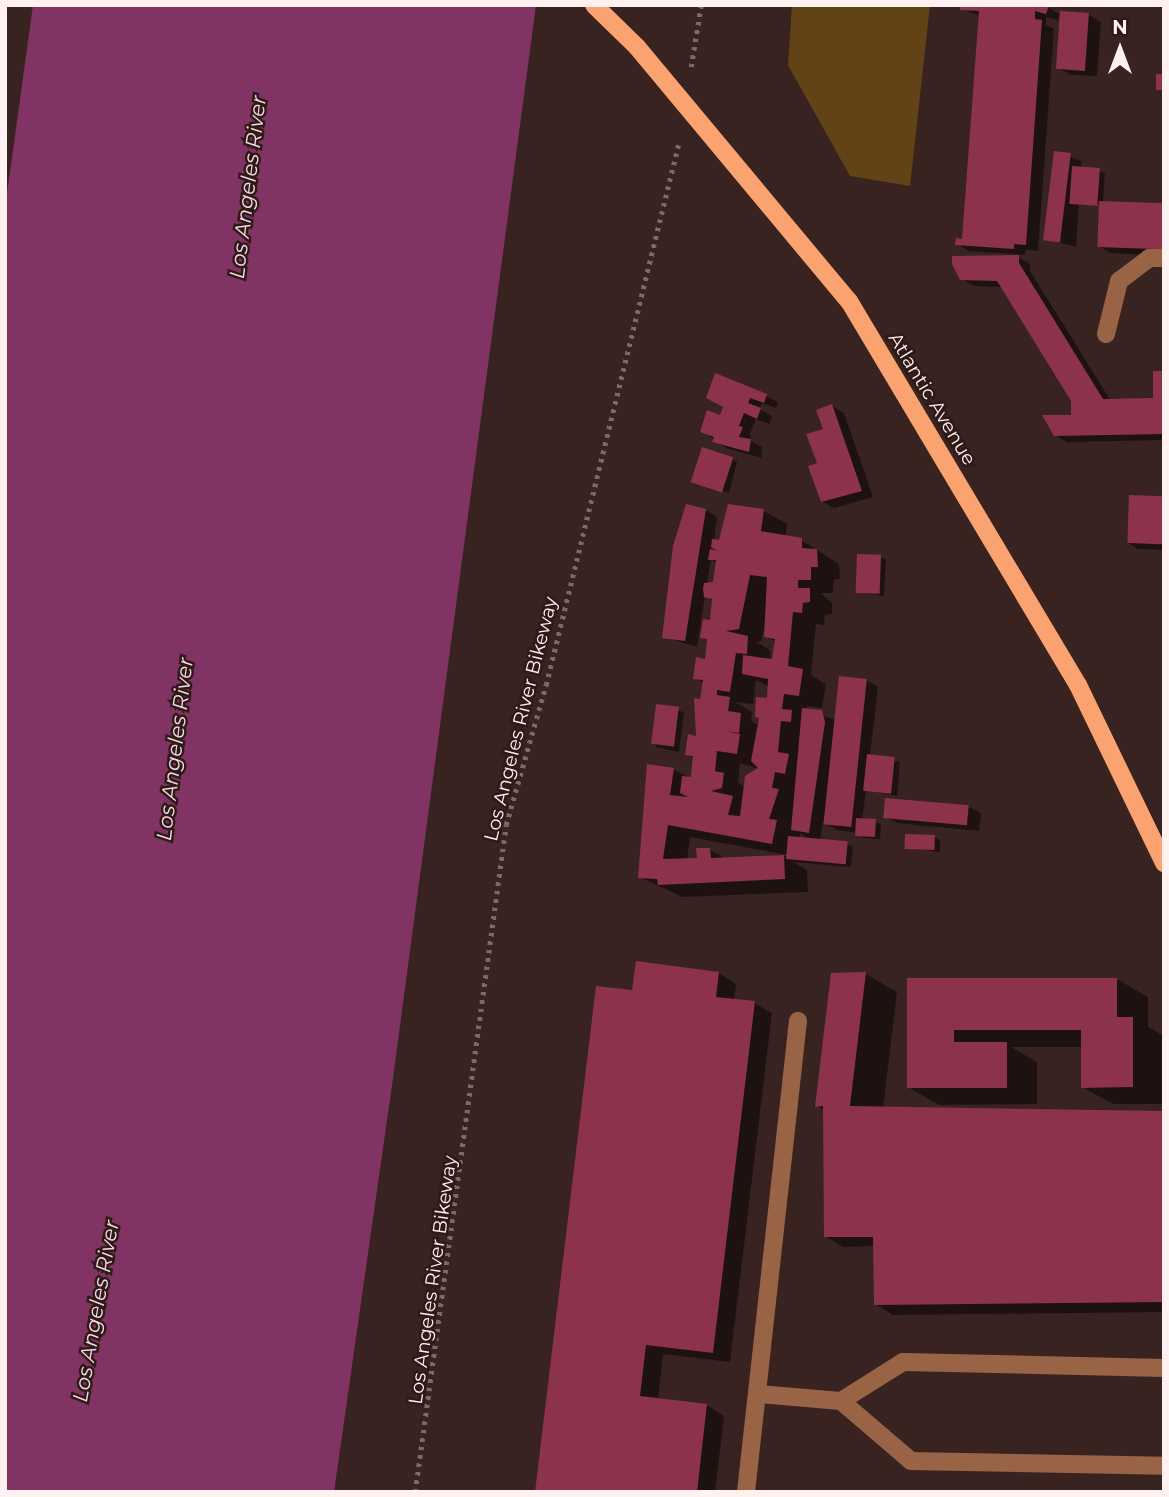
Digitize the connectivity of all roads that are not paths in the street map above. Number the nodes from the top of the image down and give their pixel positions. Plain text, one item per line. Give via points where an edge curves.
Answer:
1 (594, 5) edge
2 (1164, 258) edge
3 (1106, 334) dead end
4 (1164, 863) edge
5 (798, 1021) dead end
6 (1164, 1368) edge
7 (760, 1394) junction
8 (841, 1401) junction
9 (1164, 1466) edge
10 (746, 1492) edge

1 - 4 main road, Atlantic Avenue, bridge via 637,47 849,301 1078,685
2 - 3 lane via 1149,258 1119,281
5 - 7 lane
6 - 8 lane via 903,1362
7 - 8 lane
7 - 10 lane
8 - 9 lane via 911,1461

